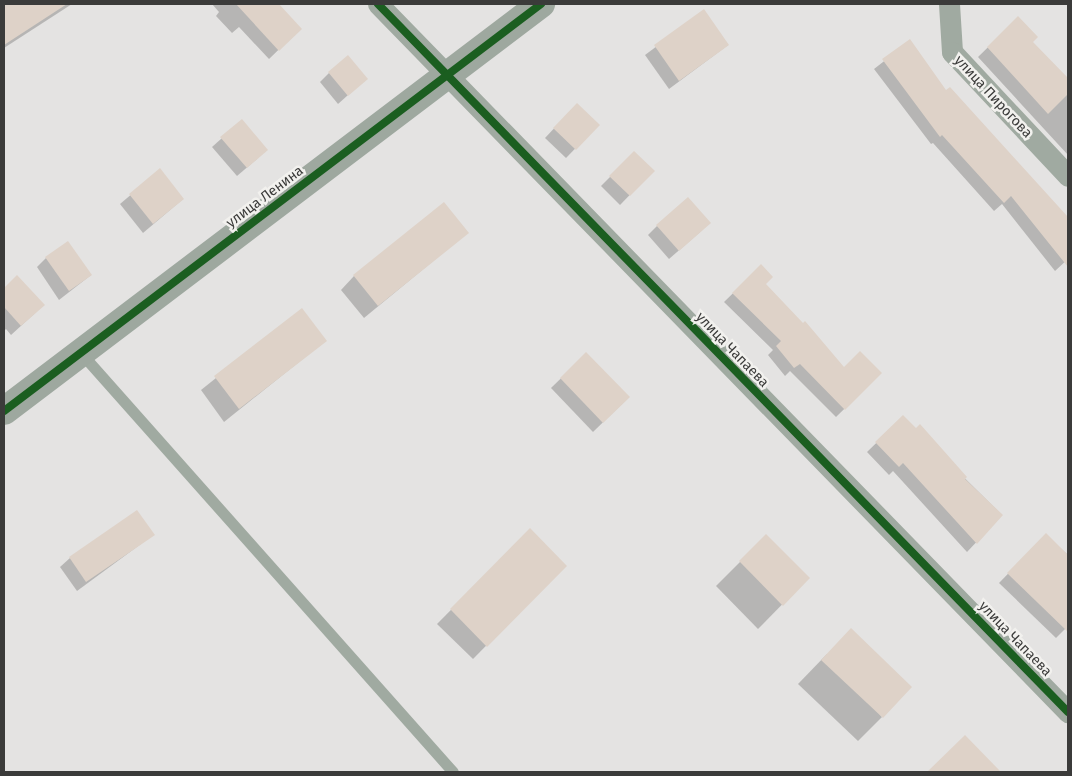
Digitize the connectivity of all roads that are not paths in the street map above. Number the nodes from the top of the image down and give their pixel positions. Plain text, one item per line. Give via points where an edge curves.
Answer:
1 (378, 4) edge
2 (542, 4) edge
3 (949, 4) edge
4 (446, 75) junction
5 (1068, 176) edge
6 (81, 353) junction
7 (4, 412) edge
8 (1068, 712) edge
9 (453, 772) edge

1 - 4 street, улица Чапаева
2 - 4 street, улица Ленина
3 - 5 street, улица Пирогова via 952,52
4 - 6 street, улица Ленина
4 - 8 street, улица Чапаева
6 - 7 street, улица Ленина
6 - 9 lane

